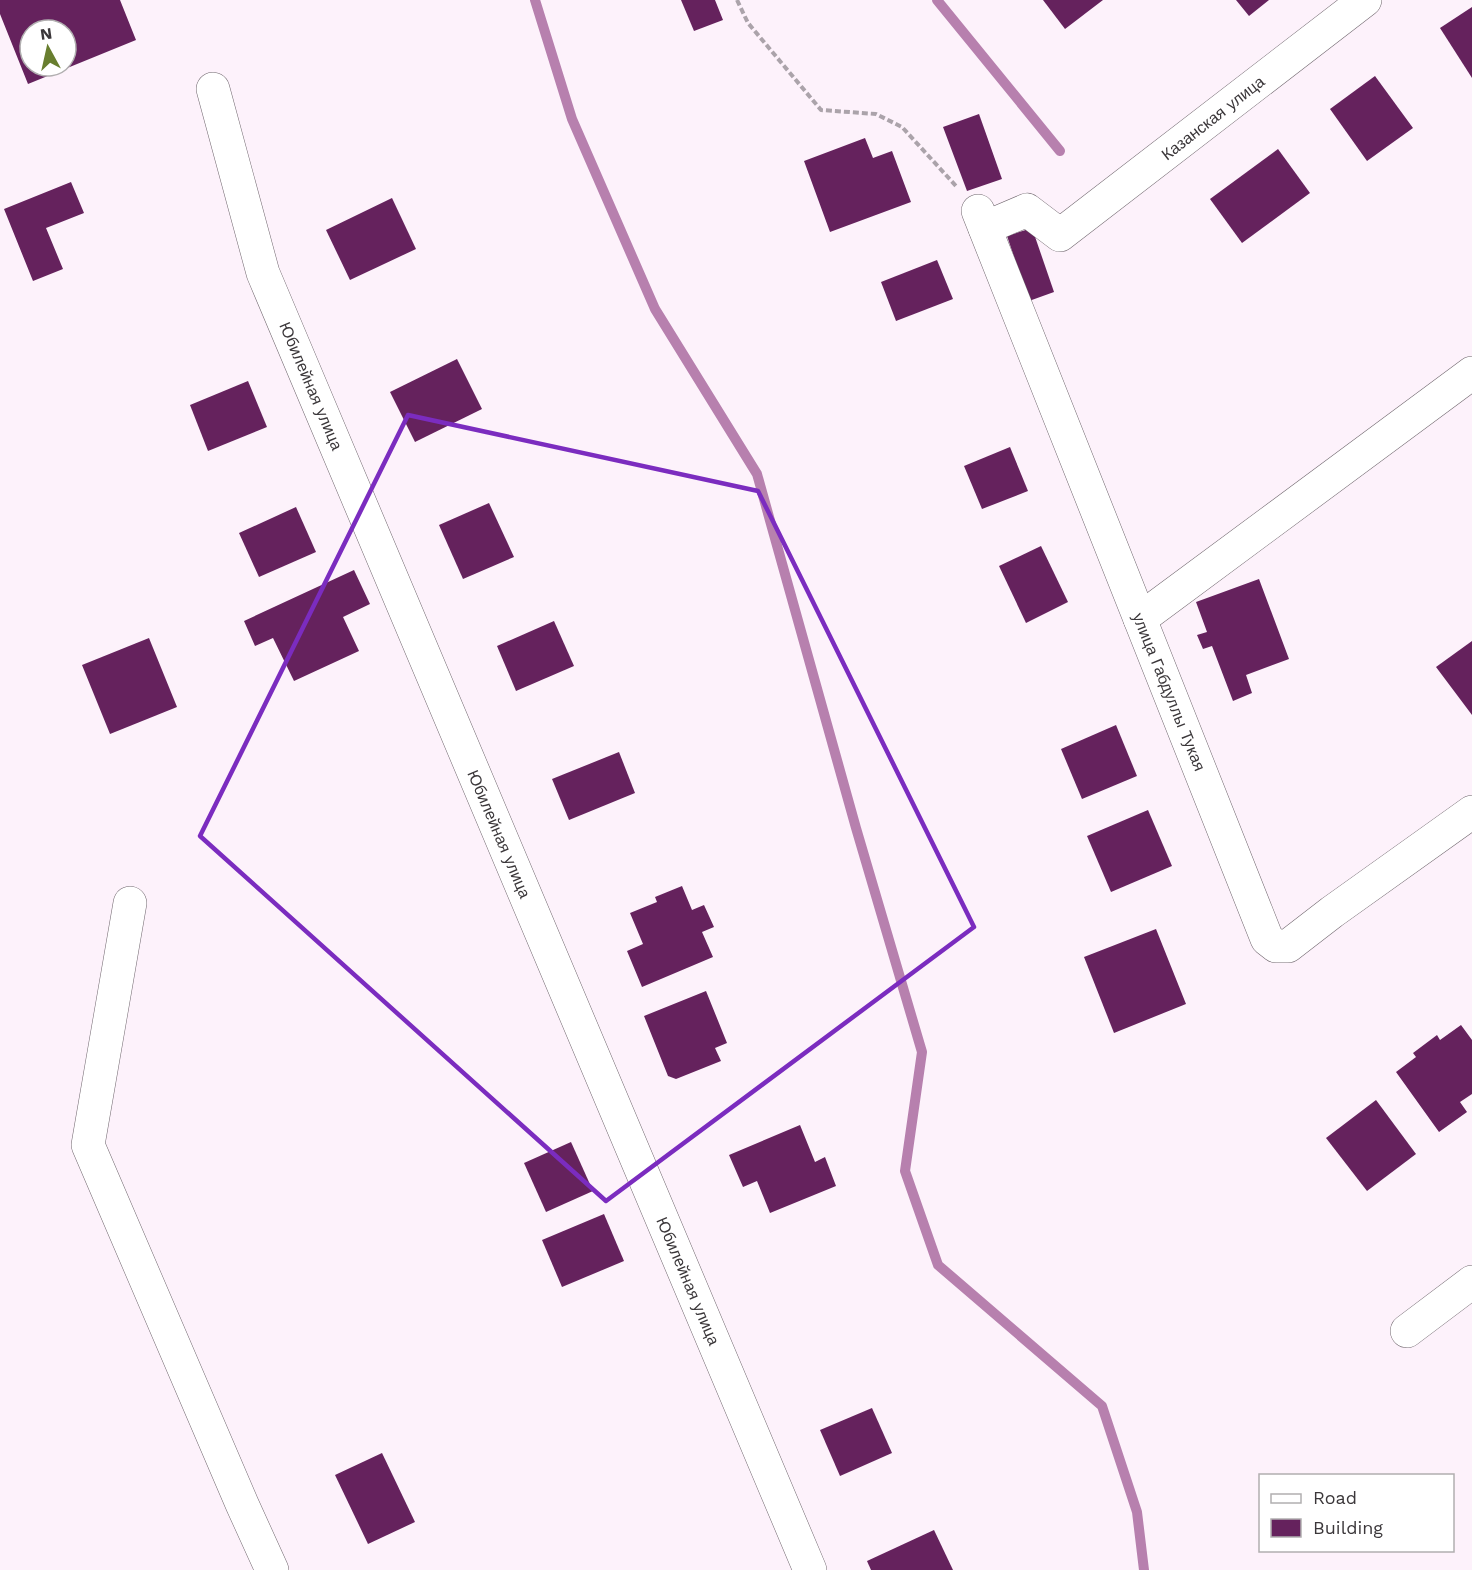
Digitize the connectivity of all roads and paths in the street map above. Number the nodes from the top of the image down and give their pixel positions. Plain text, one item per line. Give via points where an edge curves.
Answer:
1 (737, 0) edge
2 (1365, 0) edge
3 (213, 89) dead end
4 (982, 220) junction
5 (1472, 373) edge
6 (1140, 619) junction
7 (1472, 812) edge
8 (130, 903) dead end
9 (1472, 1282) edge
10 (1407, 1331) dead end
11 (272, 1570) edge
12 (810, 1570) edge

1 - 4 path via 748,23 821,110 876,114 902,126
2 - 4 street, Казанская улица via 1060,235 1027,210
3 - 12 street, Юбилейная улица via 263,273
4 - 6 street, улица Габдуллы Тукая
5 - 6 street
6 - 7 street, улица Габдуллы Тукая via 1267,939 1276,946 1288,946
8 - 11 street via 88,1145
9 - 10 street

